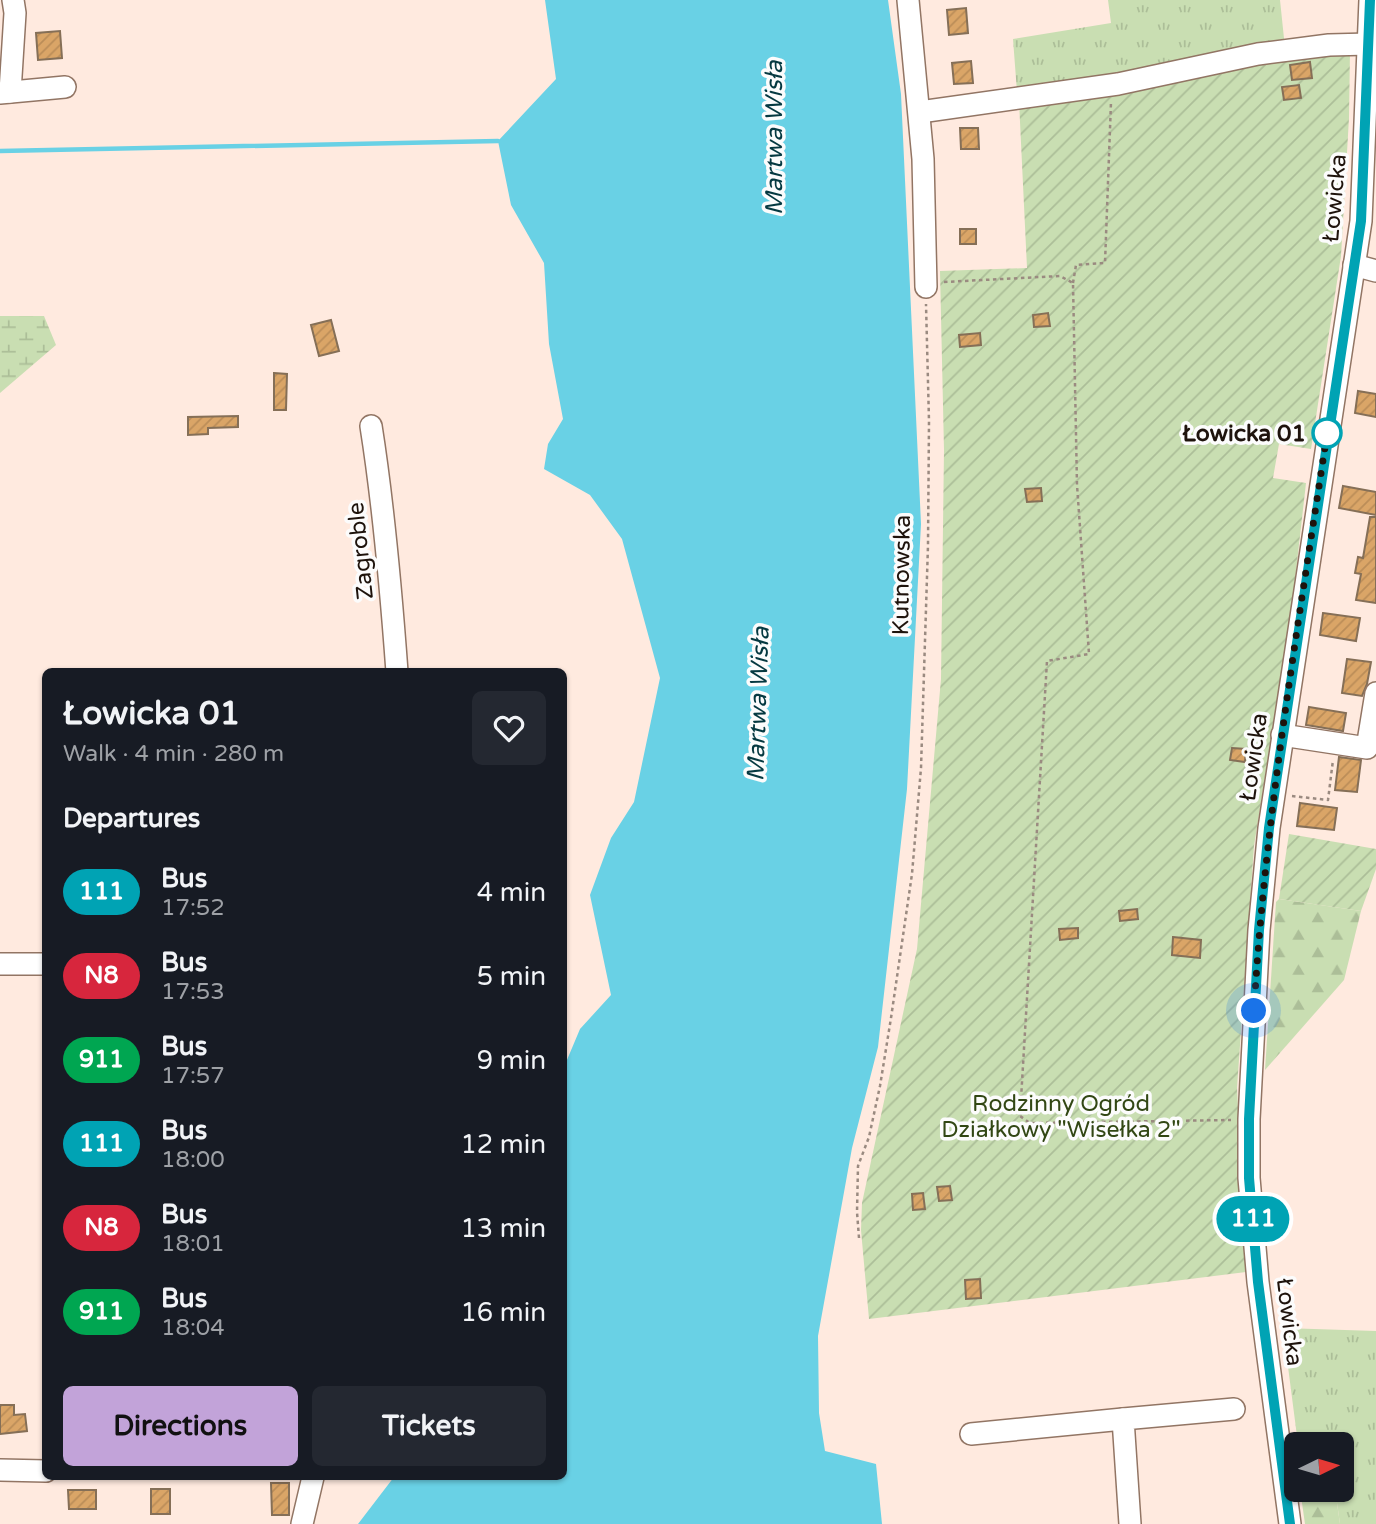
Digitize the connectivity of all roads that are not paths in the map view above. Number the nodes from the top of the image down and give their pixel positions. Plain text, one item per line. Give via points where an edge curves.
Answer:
1 (13, 0) edge
2 (908, 0) edge
3 (1370, 0) edge
4 (1368, 44) junction
5 (65, 87) dead end
6 (5, 92) edge
7 (920, 112) junction
8 (1354, 265) junction
9 (1376, 271) edge
10 (933, 284) road end
11 (371, 426) dead end
12 (397, 668) edge
13 (1376, 693) edge
14 (1282, 735) junction
15 (0, 964) edge
16 (42, 964) edge
17 (1234, 1409) dead end
18 (1123, 1419) junction
19 (971, 1434) dead end
20 (0, 1470) edge
21 (42, 1471) edge
22 (312, 1480) edge
23 (302, 1524) edge
24 (1130, 1524) edge
25 (1290, 1524) edge

1 - 6 street
2 - 7 street
3 - 4 street, Łowicka
4 - 7 street via 1258,54 1112,85
4 - 8 street, Łowicka via 1361,221
5 - 6 street
7 - 10 street
8 - 9 street
8 - 14 street, Łowicka
11 - 12 street, Zagroble
13 - 14 street via 1367,748
14 - 25 street, Łowicka via 1259,930 1249,1178
15 - 16 street
17 - 18 street
18 - 19 street
18 - 24 street
20 - 21 street
22 - 23 street

